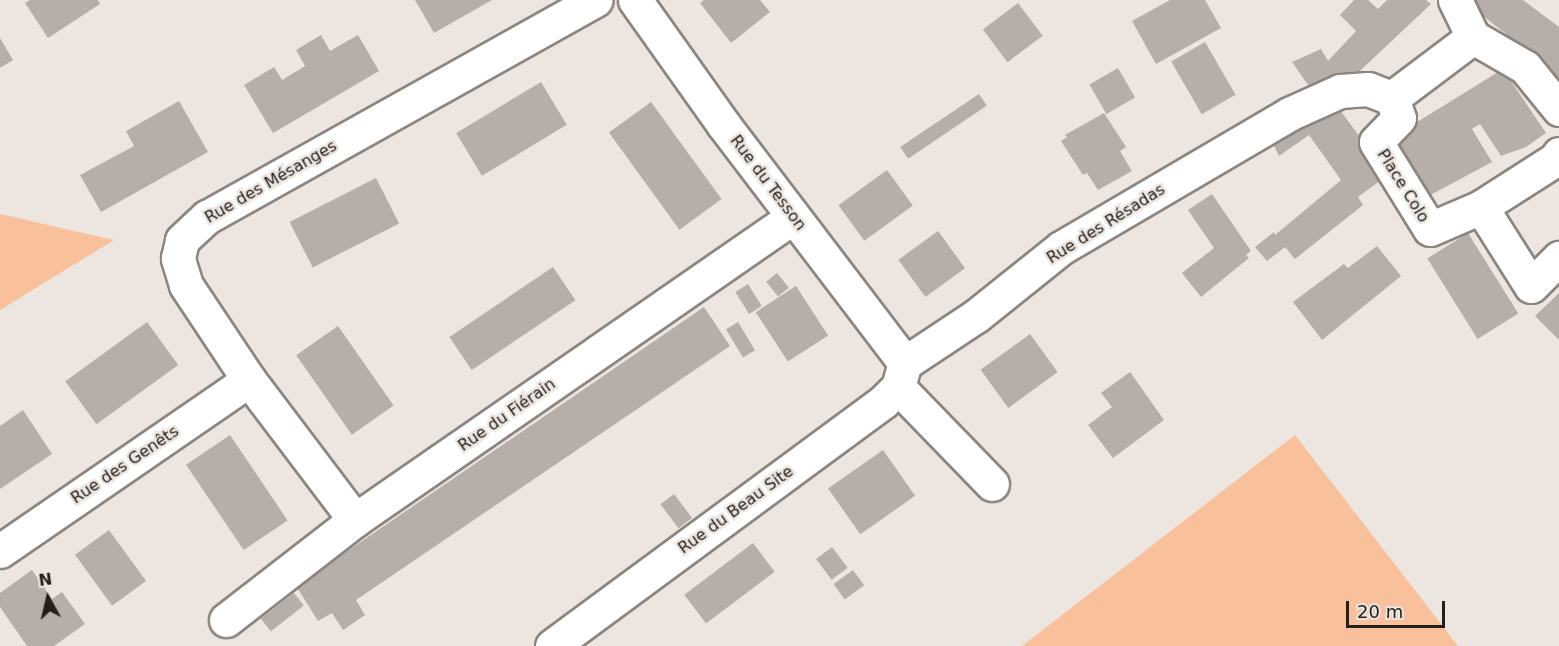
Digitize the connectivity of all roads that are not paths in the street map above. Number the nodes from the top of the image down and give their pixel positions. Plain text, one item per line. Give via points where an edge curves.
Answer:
1 (595, 0) edge
2 (635, 0) edge
3 (1455, 0) edge
4 (1473, 37) junction
5 (1392, 98) junction
6 (1559, 109) edge
7 (1559, 154) edge
8 (1481, 207) junction
9 (793, 217) junction
10 (1559, 258) edge
11 (902, 375) junction
12 (249, 380) junction
13 (992, 483) dead end
14 (355, 520) junction
15 (0, 551) edge
16 (226, 620) dead end
17 (552, 646) edge

1 - 12 street, Rue des Mésanges via 207,217 182,240 178,258 186,285
2 - 9 street, Rue du Tesson
3 - 4 street
4 - 5 street
4 - 6 street via 1525,67
5 - 8 street, Place Colo via 1399,118 1376,142 1430,229
5 - 11 street, Rue des Résadas via 1368,89 1340,92 1258,132 1061,248
7 - 8 street, Place Colo
8 - 10 street via 1531,286
9 - 11 street, Rue du Tesson
9 - 14 street, Rue du Fiérain
11 - 13 street, Rue du Tesson
11 - 17 street, Rue du Beau Site via 883,402
12 - 14 street, Rue des Mésanges
12 - 15 street, Rue des Genêts
14 - 16 street, Rue du Fiérain

